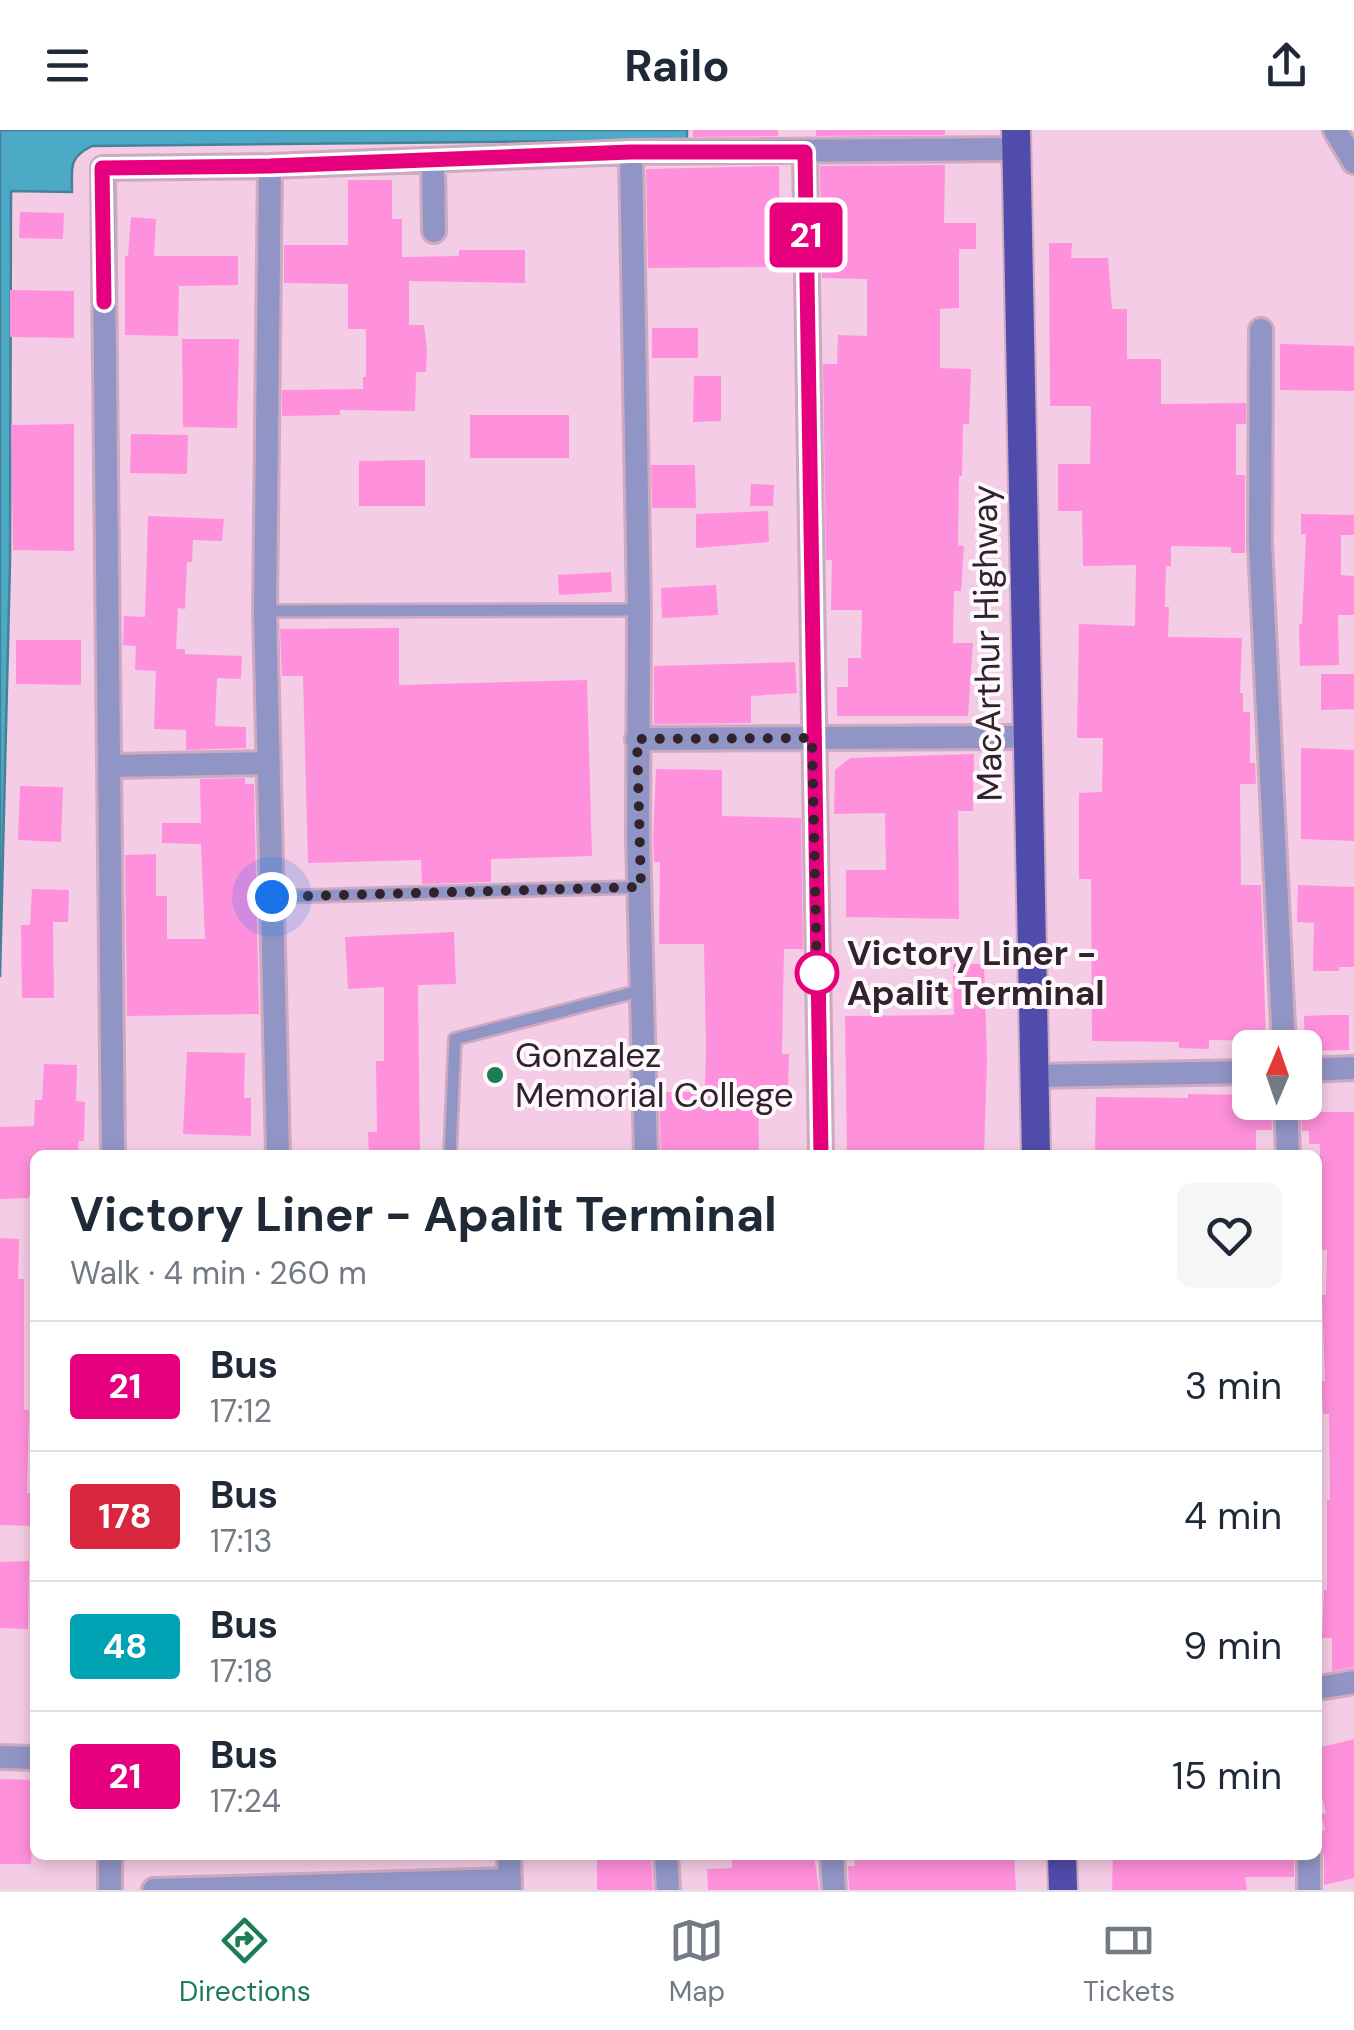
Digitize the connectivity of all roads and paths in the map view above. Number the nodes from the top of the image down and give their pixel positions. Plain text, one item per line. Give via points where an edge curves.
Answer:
1 (1334, 130) edge
2 (1016, 140) edge
3 (631, 152) junction
4 (805, 152) junction
5 (433, 161) junction
6 (1354, 162) edge
7 (270, 166) junction
8 (434, 231) dead end
9 (1261, 330) dead end
10 (265, 610) junction
11 (639, 610) junction
12 (1026, 737) junction
13 (812, 738) junction
14 (637, 739) junction
15 (268, 763) junction
16 (109, 766) junction
17 (641, 887) junction
18 (272, 897) junction
19 (643, 990) junction
20 (1283, 1030) edge
21 (1354, 1068) edge
22 (1322, 1069) edge
23 (1232, 1072) edge
24 (1034, 1076) junction
25 (1287, 1120) edge
26 (113, 1150) edge
27 (278, 1150) edge
28 (450, 1150) edge
29 (646, 1150) edge
30 (821, 1150) edge
31 (1036, 1150) edge
32 (1288, 1150) edge
33 (1354, 1682) edge
34 (1322, 1687) edge
35 (0, 1758) edge
36 (30, 1758) edge
37 (110, 1860) edge
38 (509, 1860) edge
39 (666, 1860) edge
40 (832, 1860) edge
41 (1062, 1860) edge
42 (1309, 1860) edge
43 (510, 1885) edge
44 (110, 1890) edge
45 (154, 1890) edge
46 (668, 1890) edge
47 (834, 1890) edge
48 (1063, 1890) edge
49 (1309, 1890) edge

1 - 6 street
2 - 4 street
2 - 12 highway, MacArthur Highway
3 - 4 street
3 - 5 street
3 - 11 street
4 - 13 street
5 - 7 street
5 - 8 street
7 - 10 street
7 - 16 street via 102,168
9 - 20 street via 1260,544
10 - 11 lane
10 - 15 street
11 - 14 street
12 - 13 street
12 - 24 highway, MacArthur Highway
13 - 14 street
13 - 30 street
14 - 17 street
15 - 16 street
15 - 18 street
16 - 26 street
17 - 18 lane
17 - 19 street
18 - 27 street
19 - 28 lane via 454,1039
19 - 29 street
21 - 22 street
23 - 24 street
24 - 31 highway, MacArthur Highway
25 - 32 street
33 - 34 street
35 - 36 street
37 - 44 street
38 - 43 street
39 - 46 street
40 - 47 street
41 - 48 highway
42 - 49 street
43 - 45 street

